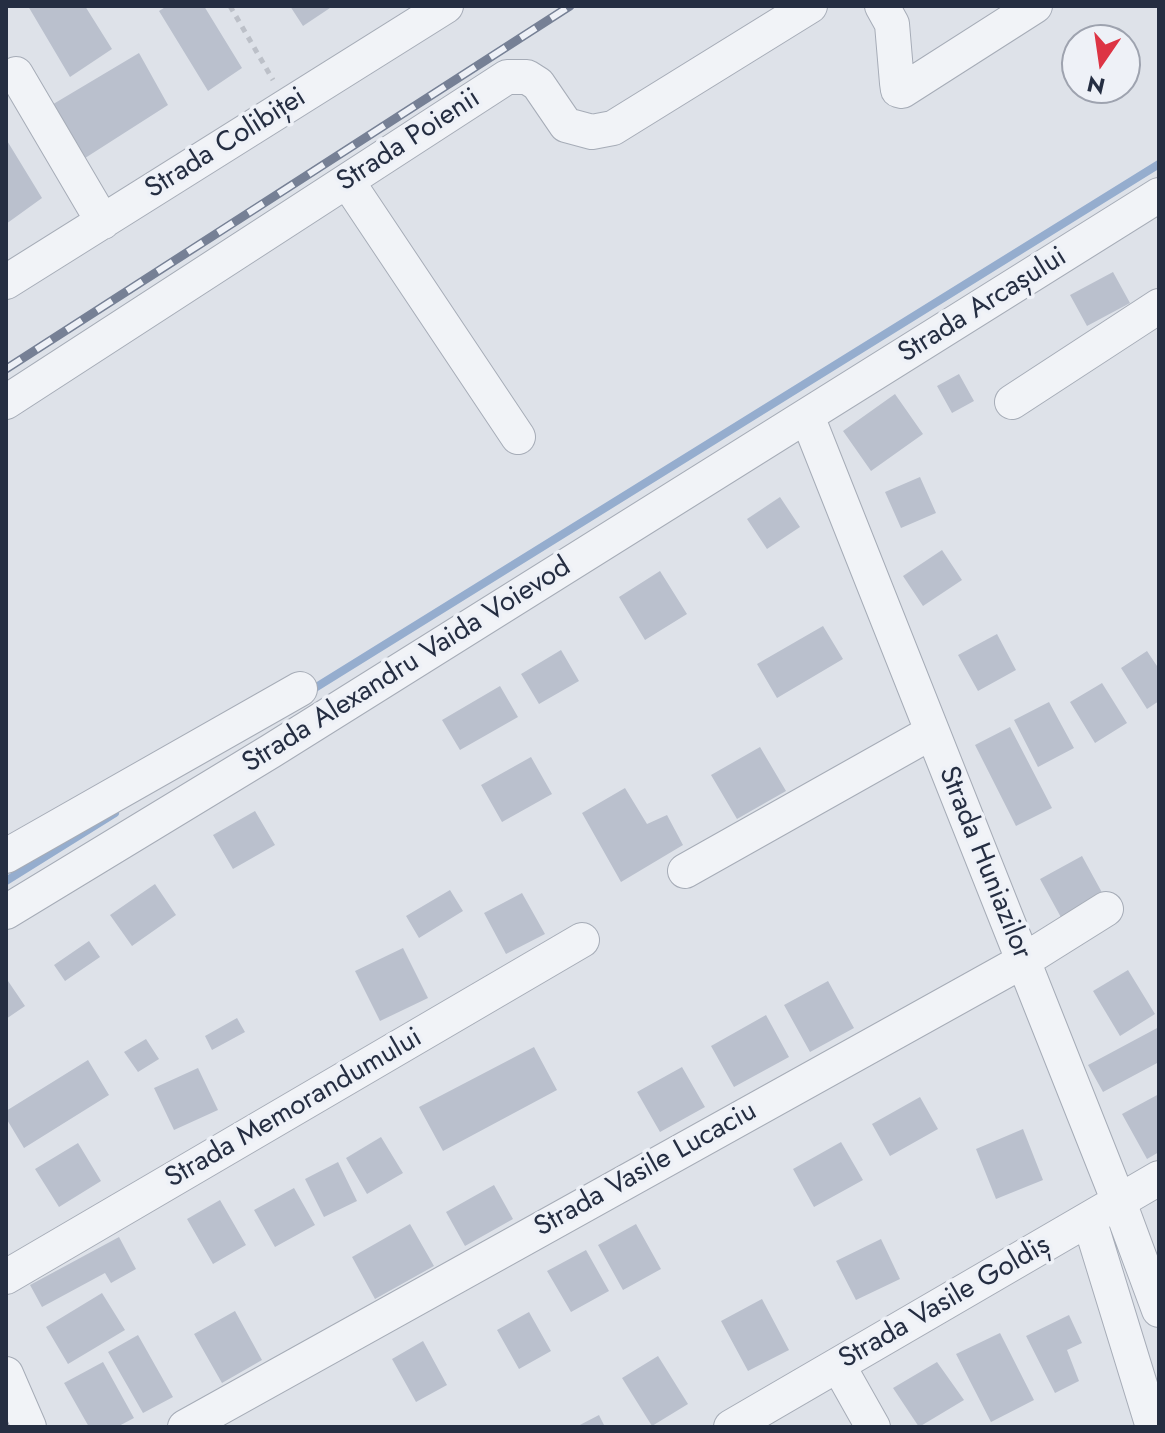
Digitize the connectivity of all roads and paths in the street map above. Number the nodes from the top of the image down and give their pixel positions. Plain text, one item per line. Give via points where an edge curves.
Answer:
1 (230, 6) edge
2 (446, 6) edge
3 (810, 6) edge
4 (882, 6) edge
5 (1035, 6) edge
6 (16, 74) dead end
7 (288, 105) junction
8 (347, 181) junction
9 (1159, 195) edge
10 (103, 222) junction
11 (6, 282) edge
12 (1159, 306) edge
13 (6, 402) edge
14 (1012, 402) dead end
15 (807, 416) junction
16 (518, 437) dead end
17 (300, 689) dead end
18 (932, 732) junction
19 (6, 856) edge
20 (685, 871) dead end
21 (1106, 909) dead end
22 (6, 912) edge
23 (582, 940) dead end
24 (1023, 961) junction
25 (1159, 1178) edge
26 (1119, 1202) junction
27 (1089, 1219) junction
28 (6, 1277) edge
29 (1159, 1310) edge
30 (838, 1365) junction
31 (6, 1374) edge
32 (29, 1427) edge
33 (185, 1427) edge
34 (731, 1427) edge
35 (873, 1427) edge
36 (1153, 1427) edge

1 - 7 path
2 - 7 street, Strada Colibiței
3 - 8 street, Strada Poienii via 613,128 592,132 566,125 538,84 527,77 507,77
4 - 5 street via 892,24 902,91
6 - 10 street
7 - 10 street, Strada Colibiței
8 - 13 street, Strada Poienii
8 - 16 street
9 - 15 street, Strada Arcașului
10 - 11 street, Strada Colibiței
12 - 14 street
15 - 18 street, Strada Huniazilor
15 - 22 street, Strada Alexandru Vaida Voievod
17 - 19 street
18 - 20 street
18 - 24 street, Strada Huniazilor
21 - 24 street, Strada Vasile Lucaciu
23 - 28 street, Strada Memorandumului
24 - 26 street, Strada Huniazilor
24 - 33 street, Strada Vasile Lucaciu
25 - 26 street, Strada Vasile Goldiș
26 - 27 street, Strada Vasile Goldiș
26 - 29 street, Strada Huniazilor
27 - 30 street, Strada Vasile Goldiș
27 - 36 street
30 - 34 street, Strada Vasile Goldiș
30 - 35 street
31 - 32 street

